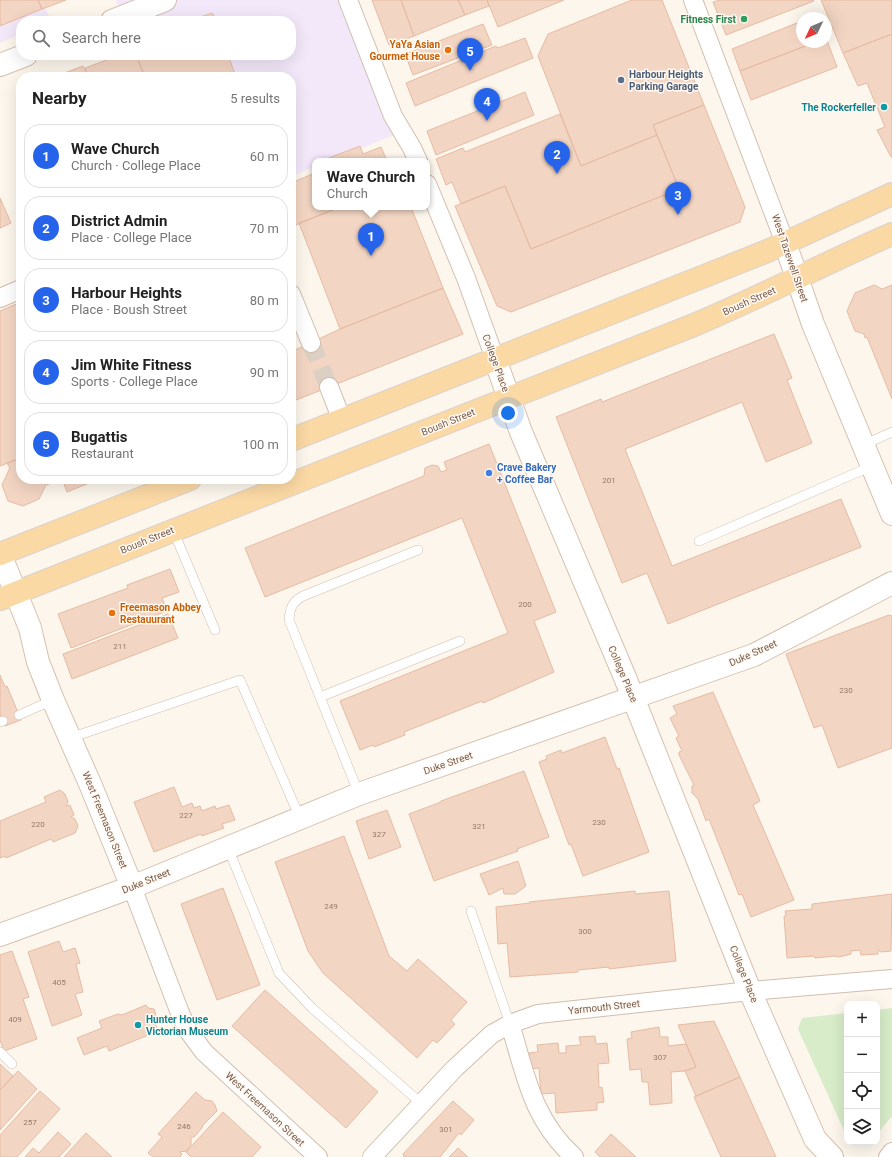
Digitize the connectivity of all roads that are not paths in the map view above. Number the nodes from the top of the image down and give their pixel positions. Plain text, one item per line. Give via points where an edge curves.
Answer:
1 (165, 0) edge
2 (348, 0) edge
3 (693, 0) edge
4 (125, 16) edge
5 (16, 59) edge
6 (0, 65) edge
7 (417, 158) edge
8 (430, 191) edge
9 (892, 194) edge
10 (892, 234) edge
11 (785, 243) junction
12 (797, 278) junction
13 (16, 291) edge
14 (0, 298) edge
15 (296, 306) edge
16 (311, 342) tunnel mouth
17 (495, 359) junction
18 (329, 387) tunnel mouth
19 (508, 398) junction
20 (342, 420) junction
21 (892, 432) edge
22 (296, 438) edge
23 (863, 445) junction
24 (872, 466) junction
25 (296, 482) edge
26 (177, 484) edge
27 (290, 484) edge
28 (892, 514) edge
29 (174, 530) junction
30 (699, 541) dead end
31 (418, 550) dead end
32 (0, 553) edge
33 (892, 583) edge
34 (8, 596) edge
35 (215, 630) dead end
36 (460, 641) dead end
37 (320, 697) junction
38 (633, 698) junction
39 (53, 700) junction
40 (19, 715) dead end
41 (70, 738) junction
42 (359, 794) junction
43 (300, 818) junction
44 (228, 848) junction
45 (132, 887) junction
46 (471, 912) dead end
47 (0, 934) edge
48 (892, 978) edge
49 (750, 991) junction
50 (510, 1024) junction
51 (0, 1052) edge
52 (12, 1064) dead end
53 (422, 1104) junction
54 (892, 1152) edge
55 (318, 1157) edge
56 (372, 1157) edge
57 (574, 1157) edge
58 (832, 1157) edge
59 (888, 1157) edge

1 - 4 street
2 - 7 street via 393,116
3 - 11 street, West Tazewell Street
5 - 6 street
8 - 17 street, College Place via 466,278
9 - 11 main road
10 - 12 main road, Boush Street
11 - 12 street, West Tazewell Street
11 - 17 main road
12 - 19 main road, Boush Street via 712,318
12 - 23 street, West Tazewell Street via 813,324
13 - 14 street
15 - 16 street
17 - 19 street, College Place
17 - 20 main road
18 - 20 street
19 - 25 main road, Boush Street
19 - 38 street, College Place
20 - 22 main road
21 - 23 lane
23 - 24 street, West Tazewell Street
24 - 28 street, West Tazewell Street
24 - 30 lane
26 - 32 main road
27 - 29 main road, Boush Street
29 - 34 main road, Boush Street
29 - 35 lane
31 - 37 lane via 294,601 289,609 288,620
32 - 34 street, West Freemason Street
33 - 38 street, Duke Street via 754,656
34 - 39 street, West Freemason Street via 30,628 38,662
36 - 37 lane
37 - 42 lane
38 - 42 street, Duke Street
38 - 49 street, College Place
39 - 40 lane
39 - 41 street, West Freemason Street
41 - 43 lane via 240,680
41 - 45 street, West Freemason Street
42 - 43 street, Duke Street
43 - 44 street, Duke Street
44 - 45 street, Duke Street
44 - 53 lane via 279,973 312,1008
45 - 47 street, Duke Street
45 - 55 street, West Freemason Street via 187,1029 204,1052
46 - 50 lane
48 - 49 street, Yarmouth Street
49 - 50 street, Yarmouth Street via 538,1014
49 - 58 street, College Place via 815,1139
50 - 53 street, Yarmouth Street via 492,1034 454,1069
50 - 57 street via 531,1094 542,1120 559,1144
51 - 52 lane
53 - 56 street, Yarmouth Street
54 - 59 street

